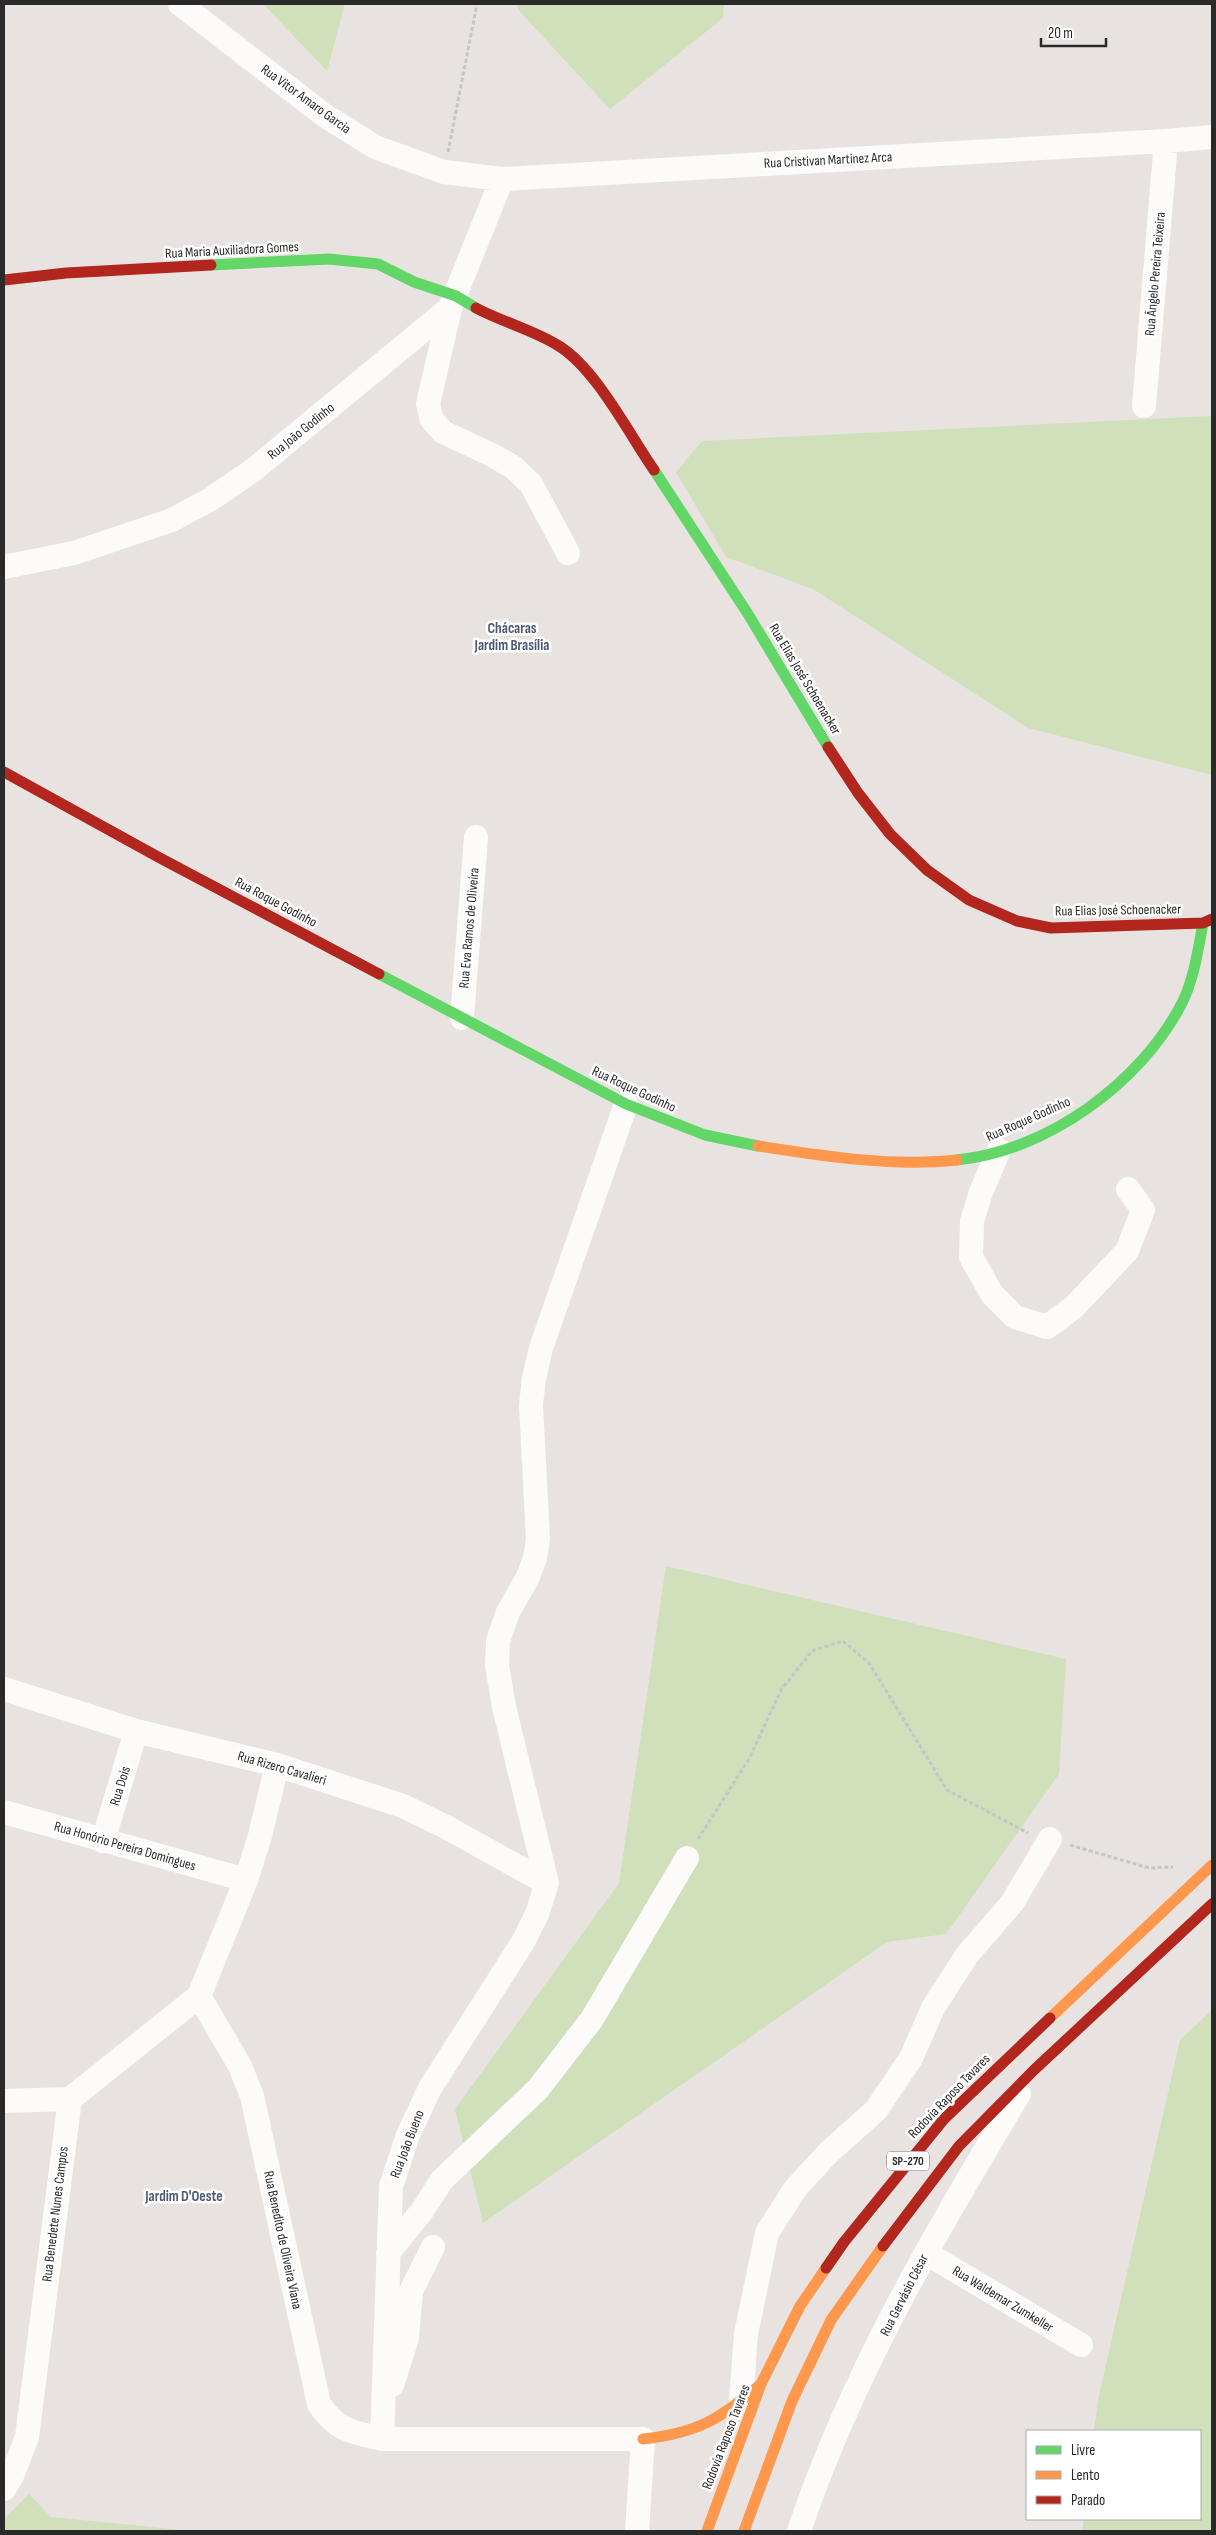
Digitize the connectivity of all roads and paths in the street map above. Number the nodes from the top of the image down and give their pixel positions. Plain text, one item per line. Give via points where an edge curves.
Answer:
1 (180, 4) edge
2 (477, 4) edge
3 (1212, 137) edge
4 (1166, 142) junction
5 (444, 172) junction
6 (502, 179) junction
7 (4, 280) edge
8 (453, 302) junction
9 (1144, 406) dead end
10 (568, 553) dead end
11 (4, 567) edge
12 (4, 772) edge
13 (476, 838) dead end
14 (1208, 921) edge
15 (462, 1018) junction
16 (626, 1104) junction
17 (999, 1150) junction
18 (1128, 1189) dead end
19 (4, 1688) edge
20 (136, 1731) junction
21 (277, 1765) junction
22 (4, 1812) edge
23 (1050, 1839) junction
24 (103, 1840) junction
25 (687, 1858) joint
26 (1212, 1865) edge
27 (1181, 1866) dead end
28 (246, 1880) junction
29 (547, 1883) junction
30 (1212, 1904) edge
31 (199, 1996) junction
32 (1034, 2070) junction
33 (70, 2099) junction
34 (4, 2101) edge
35 (433, 2247) dead end
36 (388, 2253) junction
37 (926, 2253) junction
38 (1081, 2345) dead end
39 (762, 2384) junction
40 (740, 2401) junction
41 (383, 2414) junction
42 (382, 2439) junction
43 (643, 2439) junction
44 (4, 2489) edge
45 (638, 2531) edge
46 (707, 2531) edge
47 (744, 2531) edge
48 (799, 2531) edge

1 - 5 street, Rua Vitor Amaro Garcia via 324,115 375,147
2 - 5 path
3 - 4 street, Rua Cristivan Martinez Arca
4 - 6 street, Rua Cristivan Martinez Arca
4 - 9 street, Rua Ângelo Pereira Teixeira
5 - 6 street, Rua Cristivan Martinez Arca
6 - 8 street, Rua João Godinho
7 - 8 main road, Rua Maria Auxiliadora Gomes via 329,259 378,264
8 - 10 street via 428,404 432,420 444,432 512,467 531,484
8 - 11 street, Rua João Godinho via 302,431 211,499 172,520 130,536 74,553
8 - 14 main road, Rua Elias José Schoenacker via 477,309 559,346 577,360 594,380 748,614 861,797 906,853 941,882 982,907 1018,922 1060,928
12 - 15 main road, Rua Roque Godinho
13 - 15 street, Rua Eva Ramos de Oliveira
14 - 17 main road, Rua Roque Godinho via 1183,1002 1150,1054 1128,1078 1095,1104 1050,1129
15 - 16 main road, Rua Roque Godinho
16 - 17 main road, Rua Roque Godinho via 689,1130 770,1149 877,1161 938,1161 980,1156
16 - 29 street via 541,1348 531,1405 538,1539 536,1558 508,1612 498,1641 497,1666 504,1706
17 - 18 street via 972,1221 971,1257 992,1294 1016,1316 1047,1327 1074,1307 1127,1251 1143,1210
19 - 20 street, Rua Rizero Cavalieri
20 - 21 street, Rua Rizero Cavalieri
20 - 24 street, Rua Dois
21 - 28 street
21 - 29 street, Rua Rizero Cavalieri via 403,1806
22 - 24 street, Rua Honório Pereira Domingues
23 - 25 path via 1024,1832 947,1790 868,1663 843,1641 812,1651 781,1690 749,1759
23 - 27 path via 1149,1868
23 - 40 street via 1012,1902 962,1962 933,2008 911,2058 876,2110 794,2189 767,2233 746,2334
24 - 28 street, Rua Honório Pereira Domingues
25 - 36 street via 592,2019 538,2089 442,2180
26 - 39 main road, Rodovia Raposo Tavares / SP-270 via 944,2119 844,2242 800,2306
28 - 31 street
29 - 36 street, Rua João Bueno via 538,1914 523,1942 430,2088 408,2136 391,2186
30 - 32 main road, SP-270
31 - 33 street
31 - 42 street, Rua Benedito de Oliveira Viana via 240,2066 252,2096 319,2404 330,2420 346,2431
32 - 37 street, Rua Gervásio César
32 - 47 main road, SP-270 via 959,2146 831,2320 792,2401
33 - 34 street
33 - 44 street, Rua Benedete Nunes Campos via 27,2437
35 - 41 street via 411,2291 407,2338
36 - 41 street, Rua João Bueno
37 - 38 street, Rua Waldemar Zumkeller
37 - 48 street, Rua Gervásio César via 892,2317 819,2474
39 - 40 main road
39 - 46 main road, Rodovia Raposo Tavares / SP-270
40 - 43 main road via 703,2427 677,2436
41 - 42 street, Rua João Bueno
42 - 43 street, Rua Benedito de Oliveira Viana
43 - 45 street

